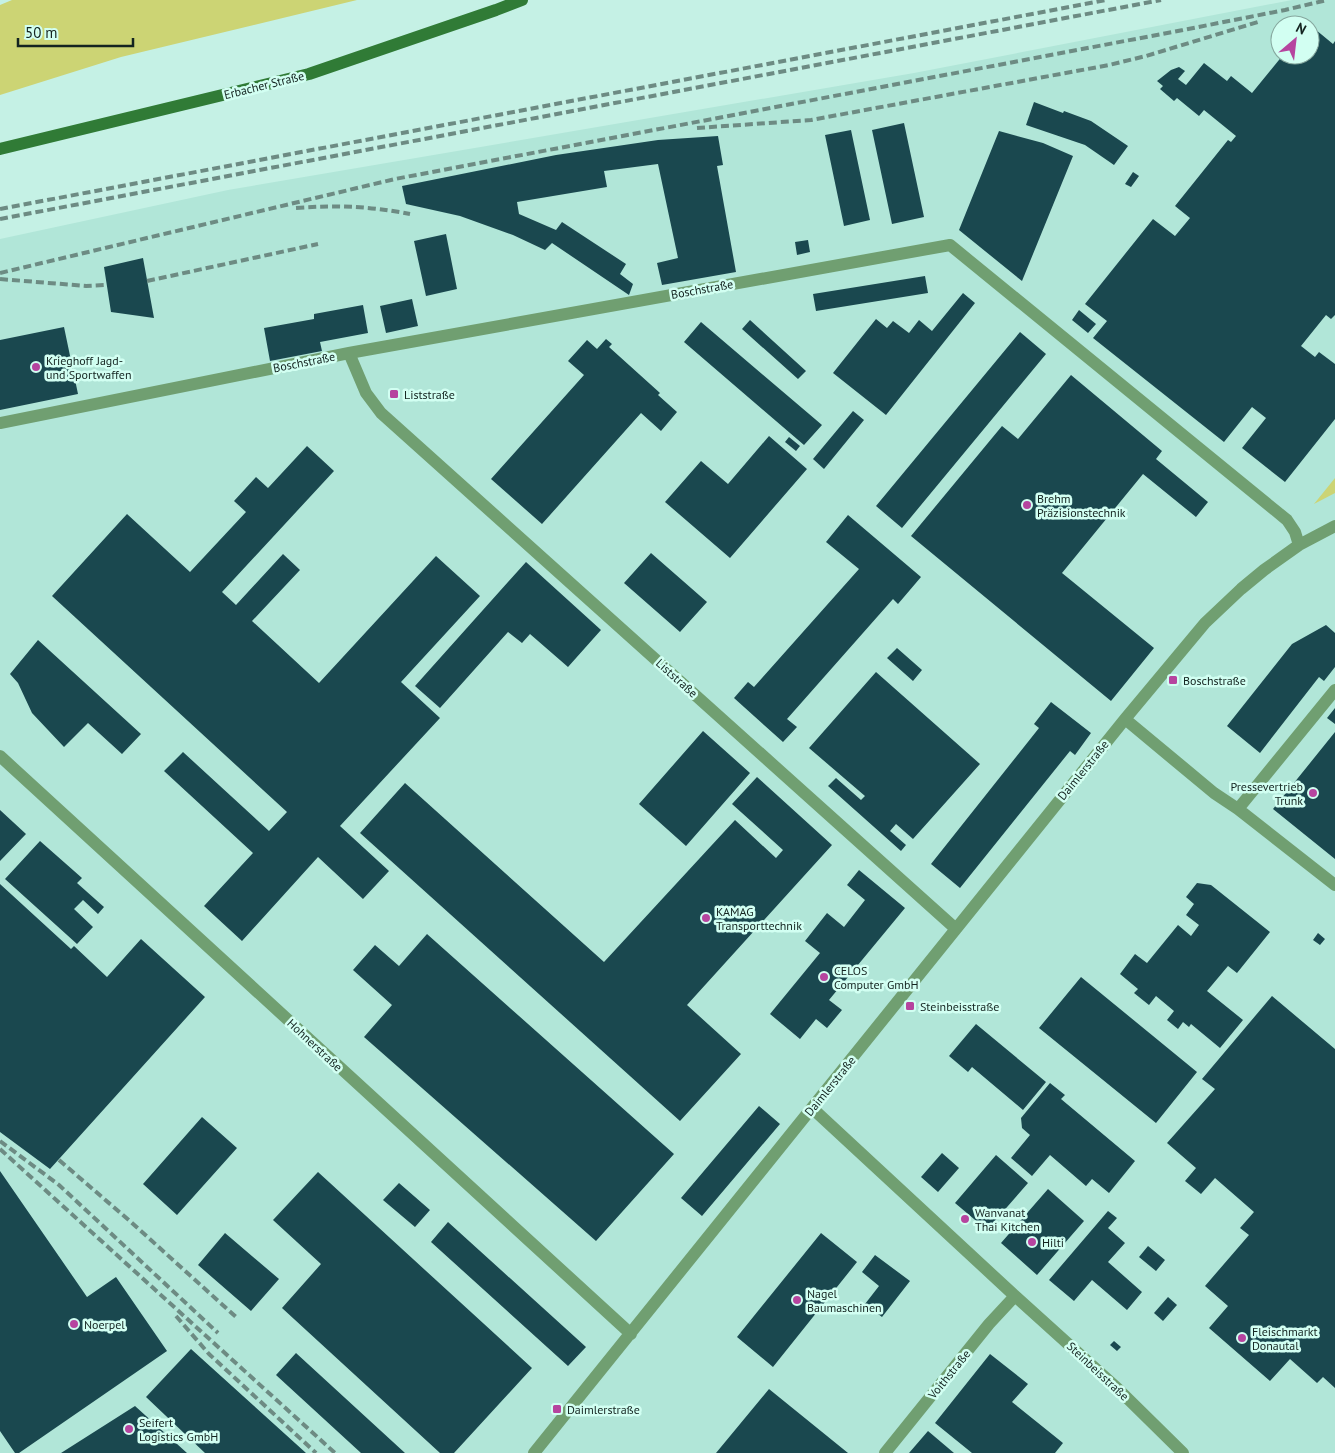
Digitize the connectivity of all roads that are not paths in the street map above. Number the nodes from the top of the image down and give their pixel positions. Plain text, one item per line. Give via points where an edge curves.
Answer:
1 (522, 0) edge
2 (0, 149) edge
3 (349, 353) junction
4 (0, 422) edge
5 (1335, 526) edge
6 (1299, 545) junction
7 (1335, 690) edge
8 (1125, 719) junction
9 (0, 756) edge
10 (1238, 809) junction
11 (1335, 885) edge
12 (956, 929) junction
13 (812, 1108) junction
14 (1015, 1296) junction
15 (631, 1334) junction
16 (534, 1453) edge
17 (885, 1453) edge
18 (1183, 1453) edge

1 - 2 main road, Erbacher Straße via 309,74
3 - 4 street, Boschstraße
3 - 6 street, Boschstraße via 950,245 1287,520
3 - 12 street, Liststraße via 366,393 381,413
5 - 6 street, Daimlerstraße
6 - 8 street, Daimlerstraße via 1241,589 1205,623
7 - 10 street
8 - 10 street
8 - 12 street, Daimlerstraße
9 - 15 street, Hohnerstraße
10 - 11 street
12 - 13 street, Daimlerstraße
13 - 14 street, Steinbeisstraße
13 - 15 street, Daimlerstraße
14 - 17 street, Voithstraße
14 - 18 street, Steinbeisstraße
15 - 16 street, Daimlerstraße

